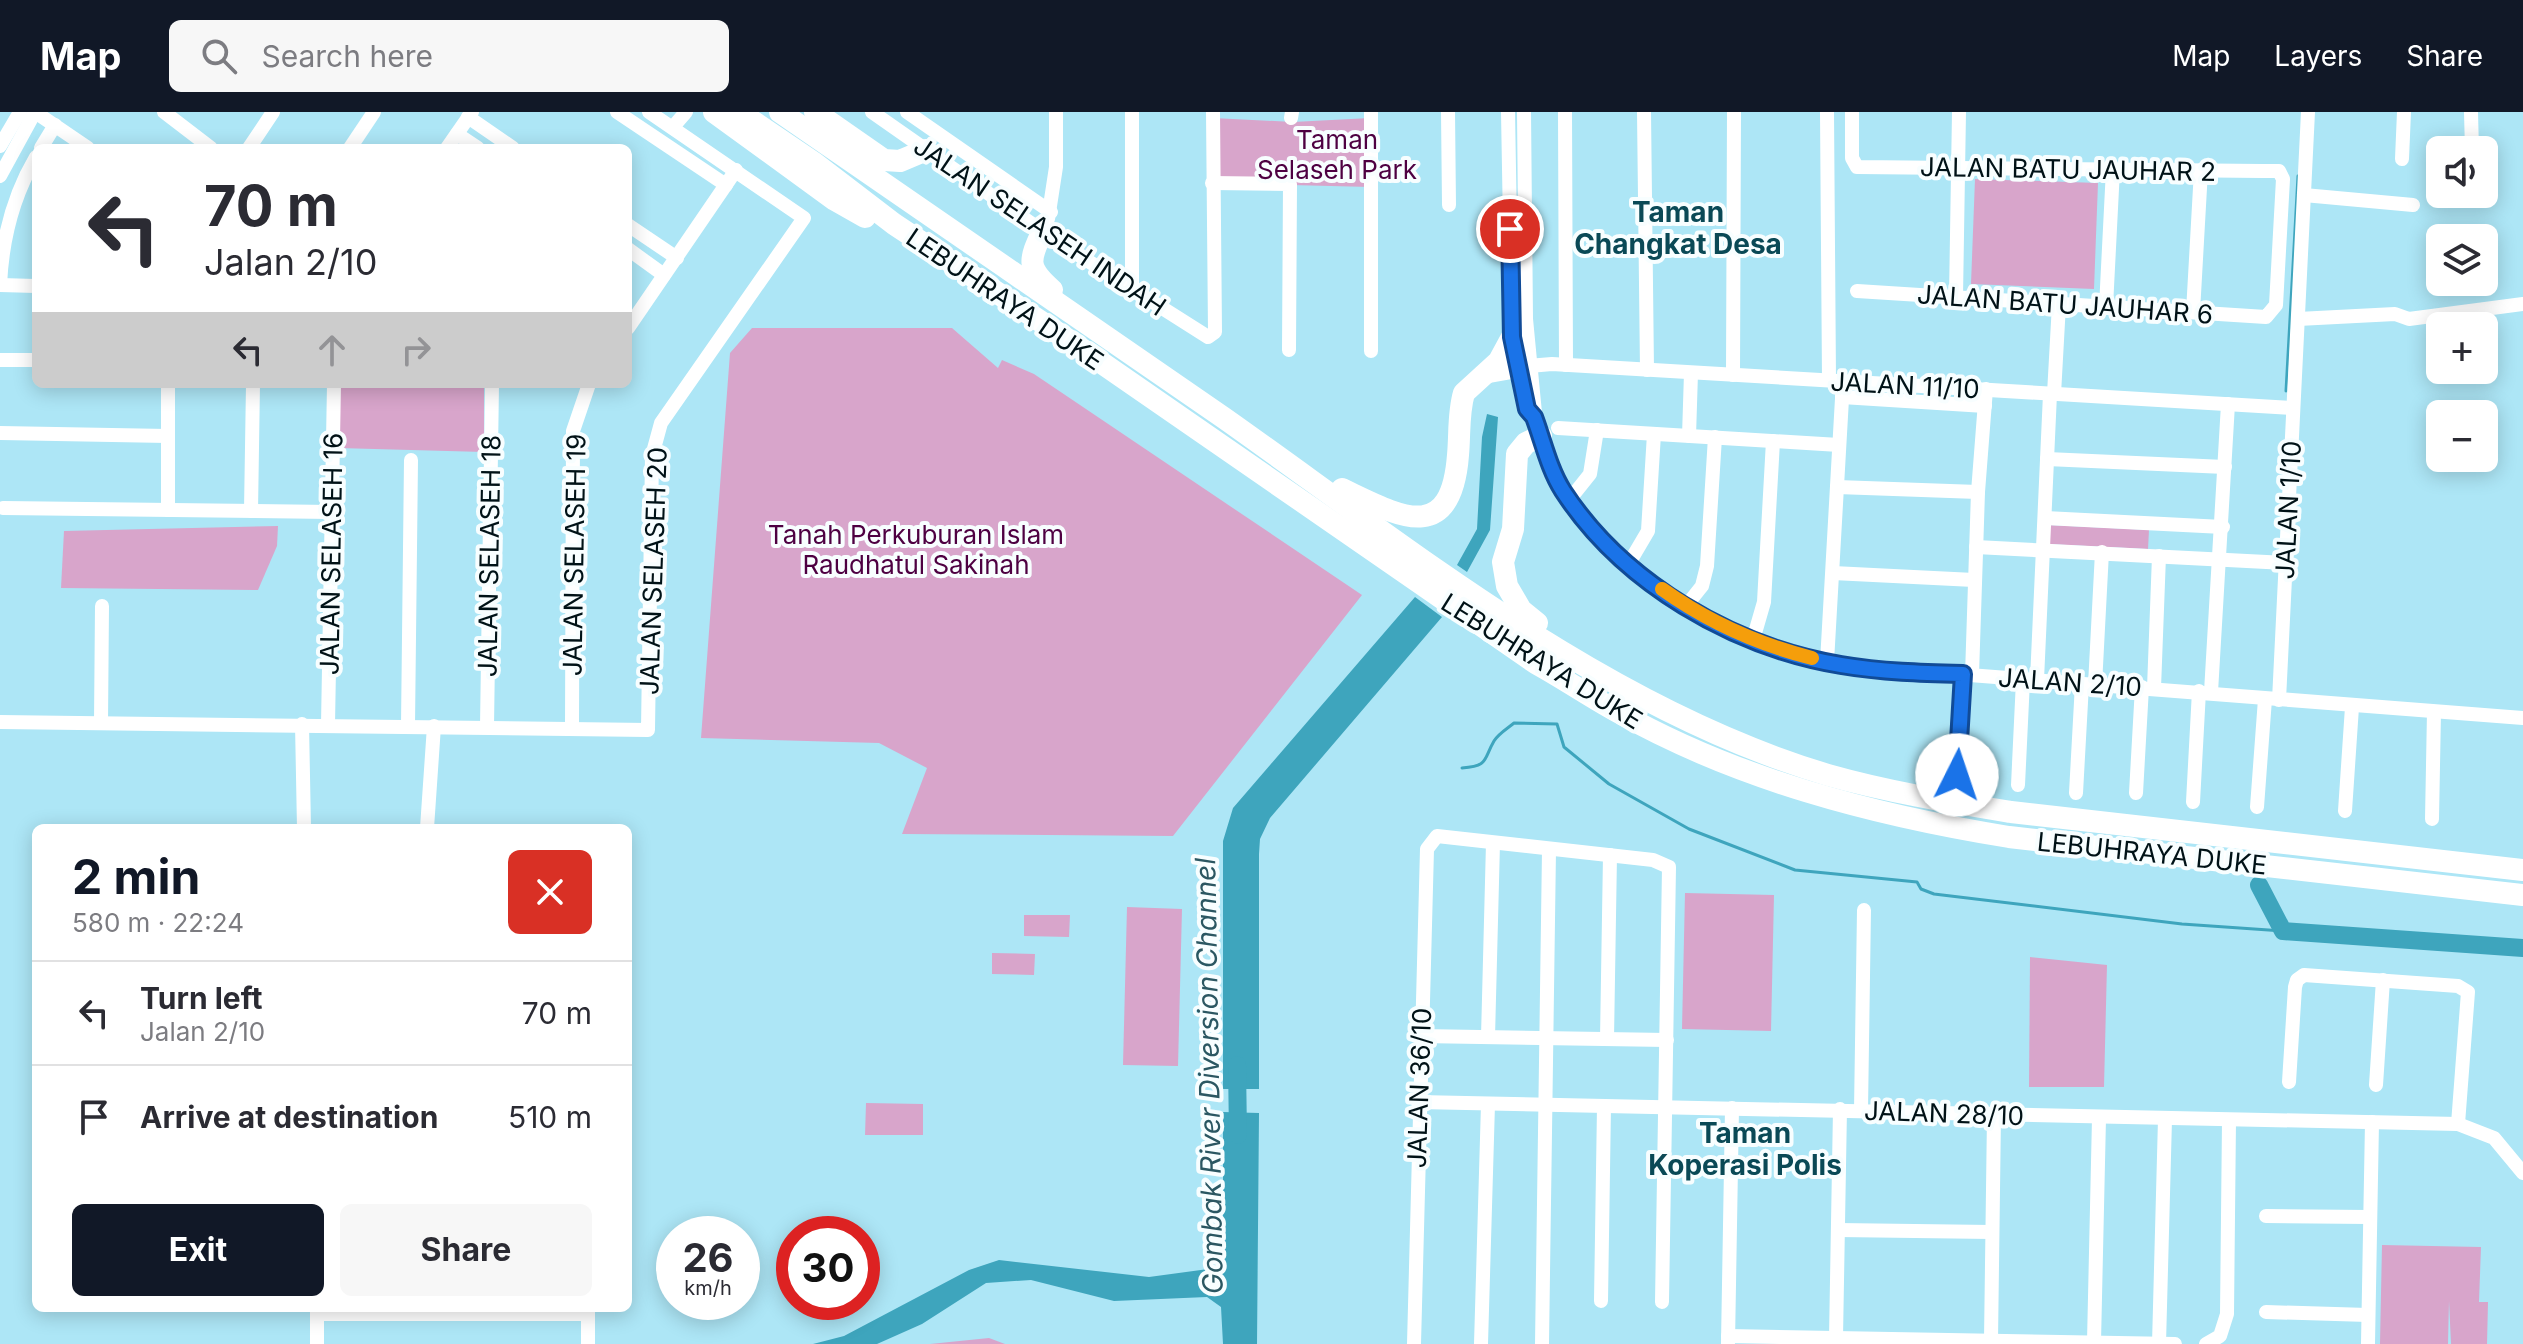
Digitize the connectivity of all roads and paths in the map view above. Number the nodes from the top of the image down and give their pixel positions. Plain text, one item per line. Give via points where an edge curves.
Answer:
1 (20, 112) edge
2 (35, 112) edge
3 (164, 112) edge
4 (273, 112) edge
5 (374, 112) edge
6 (617, 112) edge
7 (686, 112) edge
8 (714, 112) edge
9 (739, 112) edge
10 (780, 112) edge
11 (815, 112) edge
12 (872, 112) edge
13 (907, 112) edge
14 (1055, 112) edge
15 (1132, 112) edge
16 (1213, 112) edge
17 (1371, 112) edge
18 (1448, 112) edge
19 (1508, 112) edge
20 (1524, 112) edge
21 (1565, 112) edge
22 (1644, 112) edge
23 (1734, 112) edge
24 (1827, 112) edge
25 (1852, 112) edge
26 (1959, 112) edge
27 (2308, 112) edge
28 (2404, 112) edge
29 (2471, 112) edge
30 (470, 114) edge
31 (655, 114) edge
32 (55, 125) junction
33 (673, 127) junction
34 (457, 134) junction
35 (2472, 136) edge
36 (43, 144) edge
37 (82, 144) edge
38 (206, 144) edge
39 (252, 144) edge
40 (353, 144) edge
41 (450, 144) edge
42 (472, 144) edge
43 (508, 144) edge
44 (0, 146) edge
45 (926, 150) junction
46 (2402, 159) dead end
47 (32, 166) edge
48 (1958, 167) junction
49 (2113, 169) junction
50 (736, 170) junction
51 (2201, 170) junction
52 (0, 176) edge
53 (1212, 183) junction
54 (726, 185) junction
55 (2304, 195) junction
56 (1449, 205) dead end
57 (2413, 205) dead end
58 (1047, 221) junction
59 (894, 224) junction
60 (632, 228) edge
61 (632, 252) edge
62 (677, 258) junction
63 (664, 275) junction
64 (0, 285) edge
65 (32, 286) edge
66 (1132, 289) junction
67 (1857, 291) dead end
68 (1956, 297) junction
69 (2059, 304) junction
70 (2523, 304) edge
71 (2106, 307) junction
72 (2193, 312) junction
73 (2272, 312) joint
74 (2298, 319) junction
75 (632, 322) edge
76 (1519, 336) junction
77 (1114, 343) junction
78 (1289, 350) dead end
79 (1371, 351) dead end
80 (1, 360) edge
81 (32, 360) edge
82 (1559, 364) junction
83 (1523, 366) junction
84 (1647, 370) junction
85 (1489, 372) junction
86 (1691, 373) junction
87 (1733, 375) junction
88 (1836, 381) junction
89 (168, 388) edge
90 (253, 388) edge
91 (334, 388) edge
92 (492, 388) edge
93 (582, 388) edge
94 (1986, 389) junction
95 (1533, 390) junction
96 (2052, 394) junction
97 (1842, 397) junction
98 (2228, 404) junction
99 (1985, 406) junction
100 (2293, 408) junction
101 (1544, 427) junction
102 (1597, 430) junction
103 (0, 433) edge
104 (1654, 434) junction
105 (168, 436) junction
106 (1689, 436) junction
107 (1715, 437) junction
108 (1773, 441) junction
109 (1839, 445) junction
110 (2047, 459) junction
111 (411, 460) dead end
112 (1290, 465) junction
113 (2225, 467) junction
114 (1837, 487) junction
115 (1978, 492) junction
116 (1570, 499) junction
117 (3, 508) dead end
118 (168, 510) junction
119 (251, 511) junction
120 (332, 512) junction
121 (2045, 518) junction
122 (2223, 527) junction
123 (1976, 547) junction
124 (2043, 549) junction
125 (2102, 552) junction
126 (2159, 556) junction
127 (2221, 559) junction
128 (2286, 563) junction
129 (1628, 565) junction
130 (1833, 573) junction
131 (1974, 580) junction
132 (102, 606) dead end
133 (1686, 606) junction
134 (1753, 640) junction
135 (1827, 662) junction
136 (1587, 664) junction
137 (1967, 675) junction
138 (2030, 680) junction
139 (2089, 684) junction
140 (2148, 687) junction
141 (2205, 692) junction
142 (2272, 700) junction
143 (2352, 707) junction
144 (2434, 712) junction
145 (2523, 718) edge
146 (0, 722) edge
147 (101, 722) junction
148 (306, 724) junction
149 (328, 725) junction
150 (408, 726) junction
151 (434, 726) junction
152 (487, 727) junction
153 (572, 729) junction
154 (2018, 785) dead end
155 (1959, 787) dead end
156 (2076, 793) dead end
157 (2136, 793) dead end
158 (2193, 802) dead end
159 (430, 805) junction
160 (2257, 807) dead end
161 (2345, 811) dead end
162 (2432, 819) dead end
163 (304, 824) edge
164 (428, 824) edge
165 (433, 824) edge
166 (1493, 843) junction
167 (1549, 850) junction
168 (1610, 855) junction
169 (2523, 870) edge
170 (2523, 895) edge
171 (1864, 910) dead end
172 (2383, 980) junction
173 (1420, 1036) junction
174 (1488, 1037) junction
175 (1547, 1038) junction
176 (1607, 1039) junction
177 (1667, 1040) junction
178 (2289, 1082) dead end
179 (2376, 1085) dead end
180 (1418, 1102) junction
181 (1488, 1104) junction
182 (1548, 1105) junction
183 (1604, 1106) junction
184 (1666, 1106) junction
185 (1732, 1108) junction
186 (1840, 1109) junction
187 (1861, 1110) junction
188 (1994, 1115) junction
189 (2099, 1118) junction
190 (2165, 1119) junction
191 (2229, 1120) junction
192 (2372, 1122) junction
193 (2458, 1124) junction
194 (2523, 1173) edge
195 (2266, 1216) dead end
196 (2369, 1217) junction
197 (1838, 1230) junction
198 (1992, 1232) junction
199 (1601, 1301) dead end
200 (1662, 1302) dead end
201 (317, 1312) edge
202 (588, 1312) edge
203 (2266, 1312) dead end
204 (2368, 1315) junction
205 (1836, 1338) junction
206 (1728, 1340) edge
207 (1797, 1341) edge
208 (1856, 1341) edge
209 (1915, 1342) edge
210 (1986, 1342) edge
211 (2044, 1343) edge
212 (2100, 1343) edge
213 (317, 1344) edge
214 (588, 1344) edge
215 (1414, 1344) edge
216 (1481, 1344) edge
217 (1542, 1344) edge
218 (2159, 1344) edge
219 (2175, 1344) edge
220 (2206, 1344) edge
221 (2368, 1344) edge

1 - 44 street
2 - 32 street
2 - 52 street
3 - 38 street
4 - 39 street
5 - 40 street
6 - 54 street
7 - 33 street
8 - 59 highway via 852,211
9 - 59 highway, LEBUHRAYA DUKE
10 - 77 highway, LEBUHRAYA DUKE
11 - 45 highway via 884,160 900,161
12 - 45 street, JALAN SELASEH INDAH
13 - 58 street, JALAN SELASEH INDAH
14 - 58 street
15 - 66 street
16 - 53 street
17 - 79 street
18 - 56 street
19 - 76 street, JALAN 2/10
20 - 76 street, JALAN 2/10
21 - 82 street
22 - 84 street
23 - 87 street
24 - 88 street
25 - 48 street, JALAN BATU JAUHAR 2 via 1852,158 1857,167
26 - 48 street
27 - 55 street, JALAN 1/10
28 - 46 street
29 - 35 street
30 - 34 street
30 - 43 street
31 - 33 street
32 - 36 street
32 - 37 street
33 - 50 street
34 - 41 street
34 - 42 street
45 - 58 street, JALAN SELASEH INDAH
47 - 64 street via 13,207
48 - 49 street, JALAN BATU JAUHAR 2
48 - 68 street
49 - 51 street, JALAN BATU JAUHAR 2
49 - 71 street
50 - 54 street
50 - 153 street, JALAN SELASEH 20 via 804,218 661,423 652,456 648,730
51 - 72 street
51 - 73 street, JALAN BATU JAUHAR 2 via 2279,171 2283,179
53 - 66 street, JALAN SELASEH INDAH via 1215,332 1208,337
53 - 78 street via 1290,184
54 - 62 street
55 - 57 street
55 - 74 street, JALAN 1/10
58 - 66 street, JALAN SELASEH INDAH
58 - 77 highway via 1031,254 1036,275
59 - 170 highway, LEBUHRAYA DUKE via 1464,615 1617,711 1705,753 1858,808 2009,837
60 - 62 street
61 - 63 street
62 - 63 street
63 - 75 street
64 - 65 street
67 - 68 street, JALAN BATU JAUHAR 6
68 - 69 street, JALAN BATU JAUHAR 6
69 - 71 street, JALAN BATU JAUHAR 6
69 - 96 street
70 - 74 street via 2409,319 2395,314
71 - 72 street, JALAN BATU JAUHAR 6
72 - 73 street, JALAN BATU JAUHAR 6 via 2266,317
74 - 100 street, JALAN 1/10
76 - 82 street
76 - 83 street, JALAN 2/10
76 - 85 highway
77 - 112 highway, LEBUHRAYA DUKE
80 - 81 street
82 - 83 street, JALAN 11/10
82 - 84 street, JALAN 11/10
82 - 95 street
83 - 85 highway
83 - 95 street, JALAN 2/10
83 - 101 street, JALAN 2/10 via 1527,409
84 - 86 street, JALAN 11/10
85 - 112 highway via 1464,393 1452,485 1440,507 1427,517 1399,516
86 - 87 street, JALAN 11/10
86 - 106 street
87 - 88 street, JALAN 11/10
88 - 94 street, JALAN 11/10
88 - 97 street
89 - 105 street
90 - 119 street
91 - 120 street, JALAN SELASEH 16
92 - 152 street, JALAN SELASEH 18
93 - 153 street, JALAN SELASEH 19 via 573,431
94 - 96 street, JALAN 11/10
94 - 99 street
95 - 101 street, JALAN 2/10
96 - 98 street, JALAN 11/10
96 - 110 street
97 - 99 street
97 - 109 street
98 - 100 street, JALAN 11/10
98 - 113 street
99 - 115 street
100 - 128 street, JALAN 1/10
101 - 102 street
101 - 116 street, JALAN 2/10 via 1561,488
101 - 136 highway via 1520,448 1516,459 1513,529 1503,562 1507,586 1521,610
102 - 104 street
102 - 116 street via 1590,474
103 - 105 street
104 - 106 street
104 - 129 street via 1648,531
105 - 118 street
106 - 107 street
107 - 108 street
107 - 133 street via 1707,566 1702,586
108 - 109 street
108 - 134 street via 1764,602
109 - 114 street
110 - 113 street
110 - 121 street
111 - 150 street
112 - 136 highway, LEBUHRAYA DUKE via 1478,596
113 - 122 street
114 - 115 street
114 - 130 street
115 - 123 street
116 - 129 street, JALAN 2/10
117 - 118 street
118 - 119 street
119 - 120 street
120 - 149 street, JALAN SELASEH 16
121 - 122 street
121 - 124 street
122 - 127 street
123 - 124 street
123 - 131 street
124 - 125 street
124 - 138 street
125 - 126 street
125 - 139 street
126 - 127 street
126 - 140 street
127 - 128 street
127 - 141 street
128 - 142 street, JALAN 1/10
129 - 133 street, JALAN 2/10
130 - 131 street
130 - 135 street
131 - 137 street
132 - 147 street
133 - 134 street, JALAN 2/10
134 - 135 street, JALAN 2/10
135 - 137 street, JALAN 2/10
136 - 169 highway, LEBUHRAYA DUKE via 1630,691 1781,758 1824,774 1936,800
137 - 138 street, JALAN 2/10
137 - 155 street
138 - 139 street, JALAN 2/10
138 - 154 street
139 - 140 street, JALAN 2/10
139 - 156 street
140 - 141 street, JALAN 2/10
140 - 157 street
141 - 142 street, JALAN 2/10
141 - 158 street
142 - 143 street, JALAN 2/10
142 - 160 street, JALAN 1/10
143 - 144 street, JALAN 2/10
143 - 161 street
144 - 145 street, JALAN 2/10
144 - 162 street
146 - 147 street
147 - 148 street
148 - 149 street
148 - 163 street
149 - 150 street
150 - 151 street
151 - 152 street
151 - 159 street
152 - 153 street
159 - 164 street
159 - 165 street
166 - 167 street
166 - 173 street, JALAN 36/10 via 1437,836 1427,849
166 - 174 street
167 - 168 street
167 - 175 street
168 - 176 street
168 - 177 street via 1669,867
171 - 187 street
172 - 178 street via 2304,975 2297,980
172 - 179 street
172 - 193 street via 2458,986 2468,992
173 - 174 street
173 - 180 street, JALAN 36/10
174 - 175 street
175 - 176 street
175 - 182 street
176 - 177 street
177 - 184 street
180 - 181 street, JALAN 28/10
180 - 215 street, JALAN 36/10
181 - 182 street, JALAN 28/10
181 - 216 street
182 - 183 street, JALAN 28/10
182 - 217 street
183 - 184 street, JALAN 28/10
183 - 199 street
184 - 185 street, JALAN 28/10
184 - 200 street
185 - 186 street, JALAN 28/10
185 - 206 street
186 - 187 street, JALAN 28/10
186 - 197 street
187 - 188 street, JALAN 28/10
188 - 189 street, JALAN 28/10
188 - 198 street
189 - 190 street, JALAN 28/10
189 - 212 street
190 - 191 street, JALAN 28/10
190 - 218 street
191 - 192 street, JALAN 28/10
191 - 220 street via 2227,1314 2220,1336
192 - 193 street, JALAN 28/10
192 - 196 street
193 - 194 street via 2494,1138
195 - 196 street
196 - 204 street
197 - 198 street
197 - 205 street
198 - 210 street
201 - 213 street
202 - 214 street
203 - 204 street
204 - 221 street
205 - 207 street
205 - 208 street
206 - 207 street
208 - 209 street
209 - 210 street
210 - 211 street
211 - 212 street
212 - 218 street
218 - 219 street

